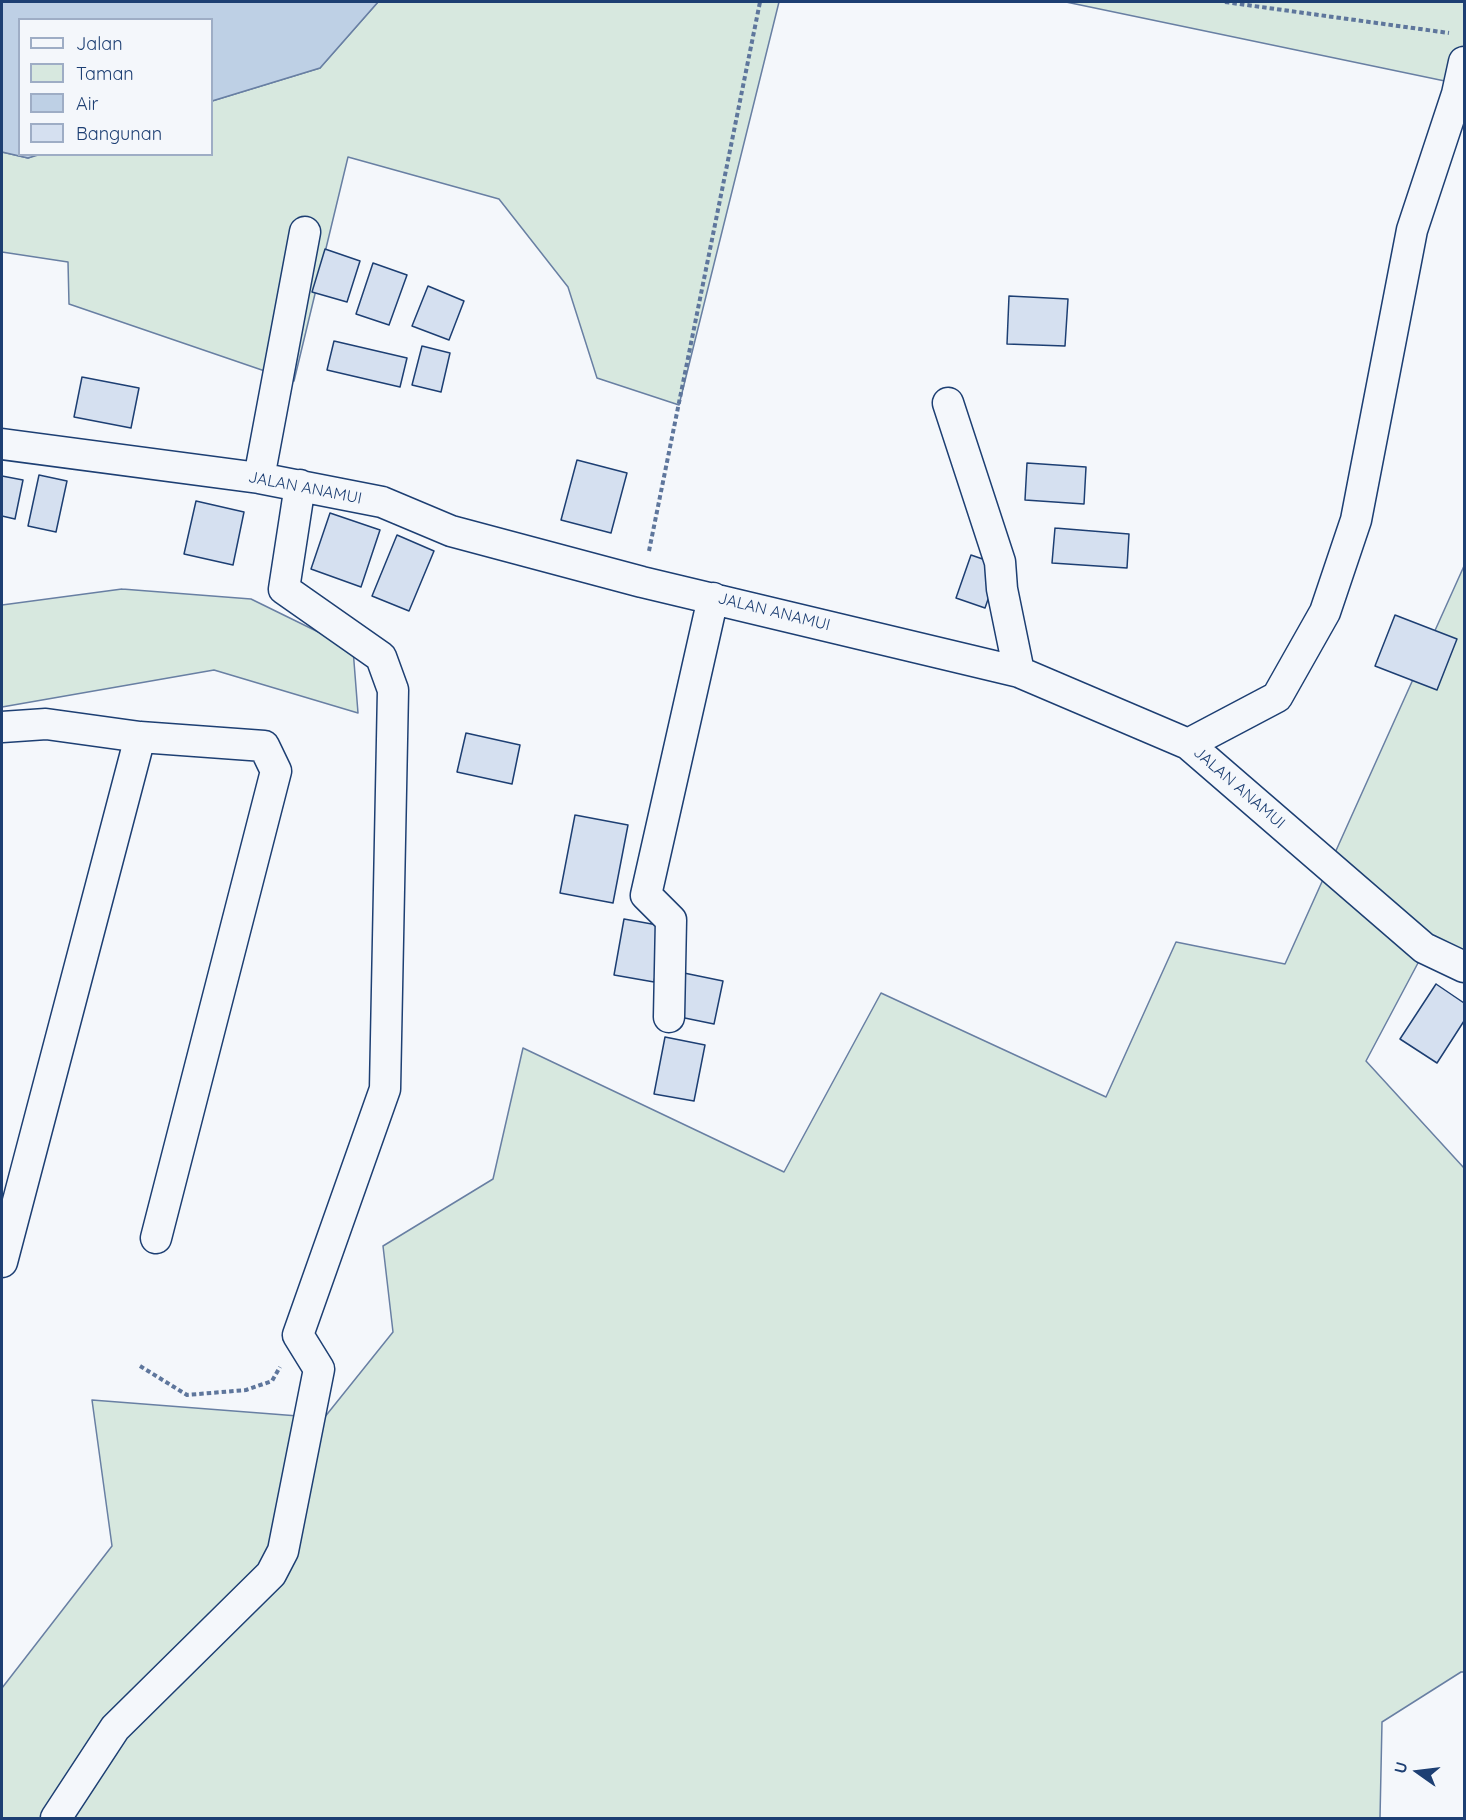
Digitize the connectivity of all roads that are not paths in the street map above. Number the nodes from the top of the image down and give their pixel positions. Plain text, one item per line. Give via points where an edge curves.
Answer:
1 (1464, 62) edge
2 (305, 232) dead end
3 (948, 402) dead end
4 (2, 444) edge
5 (259, 478) junction
6 (300, 485) junction
7 (713, 598) junction
8 (1019, 672) junction
9 (2, 727) edge
10 (140, 737) junction
11 (1188, 744) junction
12 (1464, 967) edge
13 (669, 1017) dead end
14 (156, 1238) dead end
15 (2, 1262) edge
16 (56, 1818) edge

1 - 11 street via 1412,230 1356,520 1325,612 1277,697
2 - 5 street
3 - 8 street via 1000,562
4 - 5 street, JALAN ANAMUI
5 - 6 street, JALAN ANAMUI
6 - 7 street, JALAN ANAMUI via 382,502 451,531
6 - 16 street via 284,589 381,657 393,690 385,1089 298,1335 319,1369 284,1551 271,1574 115,1728
7 - 8 street, JALAN ANAMUI
7 - 13 street via 646,895 671,920
8 - 11 street, JALAN ANAMUI
9 - 10 street via 46,724
10 - 14 street via 264,746 276,771
10 - 15 street
11 - 12 street, JALAN ANAMUI via 1424,948

